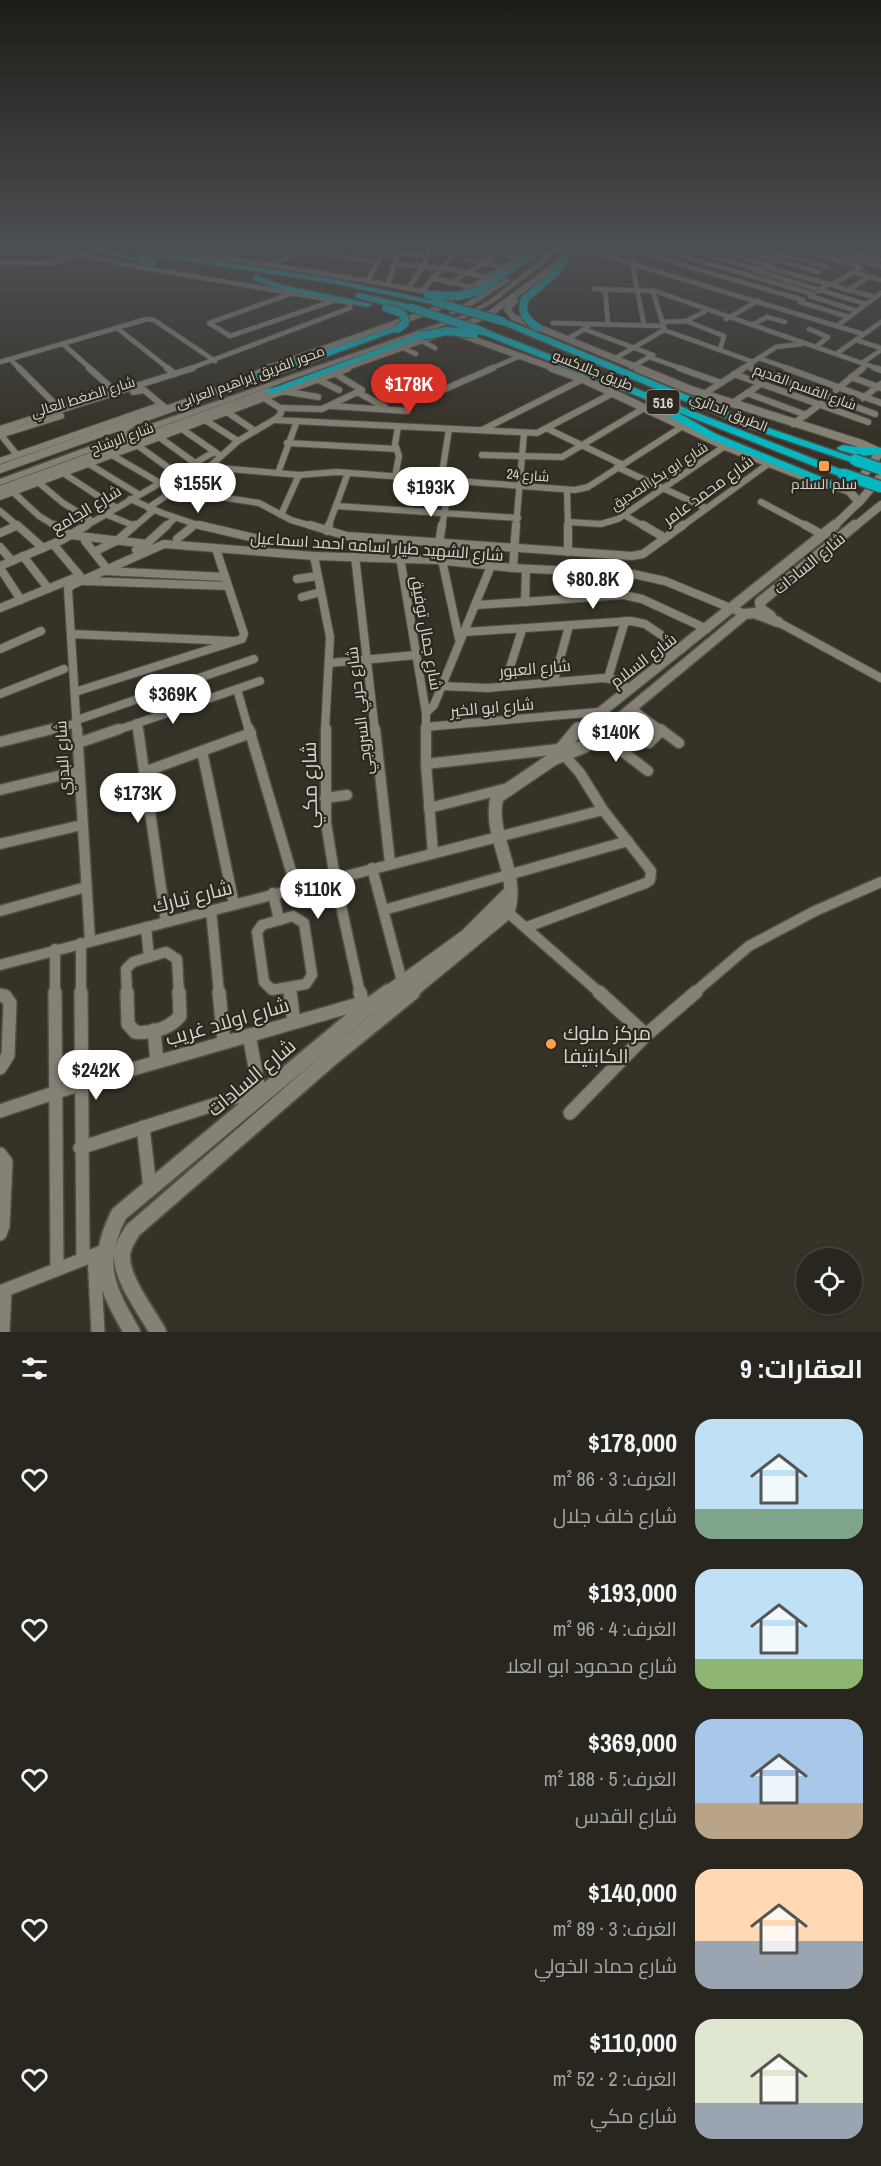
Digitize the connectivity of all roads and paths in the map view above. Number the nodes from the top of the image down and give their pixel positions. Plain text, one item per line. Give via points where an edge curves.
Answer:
1 (251, 308) edge
2 (314, 308) edge
3 (347, 308) edge
4 (387, 308) edge
5 (412, 308) edge
6 (434, 308) edge
7 (457, 308) edge
8 (461, 308) edge
9 (480, 308) edge
10 (498, 308) edge
11 (508, 308) edge
12 (522, 308) edge
13 (606, 308) edge
14 (640, 308) edge
15 (659, 308) edge
16 (694, 308) edge
17 (699, 308) edge
18 (745, 308) edge
19 (781, 308) edge
20 (790, 308) edge
21 (822, 308) edge
22 (849, 308) edge
23 (861, 308) edge
24 (787, 310) junction
25 (857, 311) junction
26 (704, 312) junction
27 (849, 317) junction
28 (728, 318) junction
29 (686, 321) junction
30 (553, 322) dead end
31 (785, 322) dead end
32 (881, 322) edge
33 (593, 324) junction
34 (608, 324) junction
35 (644, 325) junction
36 (752, 325) junction
37 (664, 326) junction
38 (837, 326) junction
39 (874, 327) junction
40 (117, 328) junction
41 (584, 329) junction
42 (809, 329) dead end
43 (881, 329) edge
44 (710, 330) junction
45 (480, 333) junction
46 (441, 334) junction
47 (863, 334) junction
48 (779, 336) junction
49 (569, 338) junction
50 (421, 339) junction
51 (695, 340) junction
52 (856, 340) junction
53 (63, 344) junction
54 (798, 344) junction
55 (808, 344) junction
56 (776, 347) junction
57 (816, 347) junction
58 (403, 348) junction
59 (435, 348) dead end
60 (636, 348) junction
61 (720, 350) junction
62 (881, 350) edge
63 (416, 354) dead end
64 (836, 354) junction
65 (520, 356) junction
66 (649, 357) junction
67 (759, 358) junction
68 (10, 359) junction
69 (215, 361) junction
70 (609, 361) junction
71 (0, 362) edge
72 (753, 362) junction
73 (863, 365) junction
74 (746, 366) junction
75 (631, 367) junction
76 (881, 372) edge
77 (334, 373) junction
78 (176, 374) junction
79 (734, 374) junction
80 (851, 377) junction
81 (815, 378) junction
82 (317, 379) junction
83 (583, 379) junction
84 (245, 380) junction
85 (721, 383) junction
86 (761, 384) junction
87 (880, 386) edge
88 (802, 387) junction
89 (839, 387) junction
90 (143, 388) junction
91 (445, 389) dead end
92 (339, 390) dead end
93 (283, 391) junction
94 (117, 393) junction
95 (359, 393) junction
96 (614, 393) junction
97 (747, 393) junction
98 (242, 394) junction
99 (704, 394) junction
100 (266, 395) junction
101 (790, 396) junction
102 (318, 397) dead end
103 (829, 397) junction
104 (865, 397) junction
105 (648, 402) junction
106 (732, 403) junction
107 (881, 403) edge
108 (331, 406) junction
109 (818, 406) junction
110 (853, 406) junction
111 (164, 407) junction
112 (280, 408) junction
113 (61, 410) junction
114 (392, 410) junction
115 (407, 411) dead end
116 (227, 412) junction
117 (875, 414) dead end
118 (806, 415) junction
119 (140, 419) junction
120 (205, 420) junction
121 (274, 420) junction
122 (297, 421) junction
123 (868, 422) dead end
124 (793, 424) junction
125 (683, 426) junction
126 (398, 427) junction
127 (182, 429) junction
128 (449, 429) junction
129 (548, 429) junction
130 (1, 430) edge
131 (255, 431) junction
132 (482, 431) junction
133 (524, 433) junction
134 (119, 434) junction
135 (159, 437) junction
136 (238, 441) junction
137 (287, 443) junction
138 (137, 446) junction
139 (582, 446) junction
140 (725, 446) junction
141 (397, 449) junction
142 (218, 454) junction
143 (17, 455) junction
144 (112, 455) junction
145 (482, 455) dead end
146 (858, 456) junction
147 (523, 457) junction
148 (879, 457) edge
149 (0, 461) edge
150 (195, 463) junction
151 (89, 464) junction
152 (768, 464) junction
153 (619, 466) junction
154 (209, 467) junction
155 (0, 469) edge
156 (63, 473) junction
157 (278, 473) junction
158 (348, 473) junction
159 (177, 474) junction
160 (299, 475) junction
161 (881, 476) edge
162 (0, 477) edge
163 (395, 477) junction
164 (441, 480) junction
165 (450, 481) junction
166 (0, 482) edge
167 (38, 482) junction
168 (160, 483) junction
169 (183, 484) junction
170 (520, 486) junction
171 (881, 487) edge
172 (842, 488) junction
173 (666, 489) junction
174 (0, 490) edge
175 (567, 490) junction
176 (13, 492) junction
177 (138, 495) junction
178 (0, 497) edge
179 (130, 499) junction
180 (761, 502) dead end
181 (859, 502) junction
182 (881, 505) edge
183 (336, 506) junction
184 (115, 507) junction
185 (706, 508) junction
186 (151, 509) junction
187 (0, 511) edge
188 (445, 513) junction
189 (105, 514) junction
190 (281, 515) junction
191 (624, 516) junction
192 (518, 518) junction
193 (174, 519) junction
194 (92, 521) junction
195 (568, 522) junction
196 (193, 525) junction
197 (16, 526) junction
198 (135, 526) junction
199 (327, 531) junction
200 (0, 533) edge
201 (232, 534) junction
202 (823, 535) junction
203 (70, 536) junction
204 (665, 538) junction
205 (119, 539) junction
206 (177, 539) dead end
207 (263, 540) dead end
208 (85, 541) dead end
209 (439, 543) junction
210 (53, 544) junction
211 (145, 545) junction
212 (0, 547) edge
213 (43, 548) junction
214 (218, 549) junction
215 (516, 549) junction
216 (94, 552) junction
217 (568, 552) junction
218 (23, 556) junction
219 (314, 556) junction
220 (355, 556) junction
221 (400, 557) junction
222 (439, 560) junction
223 (12, 561) junction
224 (491, 566) junction
225 (0, 567) edge
226 (103, 568) junction
227 (513, 568) junction
228 (782, 568) junction
229 (526, 569) junction
230 (317, 576) junction
231 (225, 577) junction
232 (80, 578) junction
233 (297, 579) dead end
234 (783, 584) junction
235 (228, 586) junction
236 (48, 588) junction
237 (321, 592) junction
238 (302, 597) dead end
239 (21, 600) junction
240 (525, 602) junction
241 (477, 605) junction
242 (0, 608) edge
243 (732, 609) junction
244 (745, 614) junction
245 (625, 621) junction
246 (778, 622) junction
247 (569, 626) junction
248 (707, 629) junction
249 (522, 630) junction
250 (41, 631) dead end
251 (71, 634) junction
252 (462, 635) junction
253 (239, 641) junction
254 (0, 649) edge
255 (682, 649) junction
256 (416, 655) junction
257 (254, 658) dead end
258 (368, 660) junction
259 (330, 663) junction
260 (64, 669) dead end
261 (608, 678) junction
262 (881, 678) edge
263 (260, 681) dead end
264 (554, 681) junction
265 (440, 686) junction
266 (504, 687) junction
267 (237, 689) junction
268 (629, 689) junction
269 (75, 692) junction
270 (0, 694) edge
271 (631, 708) junction
272 (598, 712) junction
273 (426, 713) junction
274 (77, 722) junction
275 (137, 723) junction
276 (425, 727) junction
277 (662, 730) junction
278 (251, 733) junction
279 (600, 734) junction
280 (0, 742) edge
281 (78, 743) junction
282 (649, 743) dead end
283 (679, 743) dead end
284 (202, 751) junction
285 (560, 755) junction
286 (426, 764) junction
287 (79, 771) junction
288 (648, 771) dead end
289 (144, 772) junction
290 (511, 787) junction
291 (0, 790) edge
292 (347, 795) dead end
293 (325, 798) junction
294 (429, 808) junction
295 (603, 810) junction
296 (82, 825) junction
297 (499, 837) junction
298 (628, 841) junction
299 (0, 844) edge
300 (433, 853) junction
301 (390, 863) junction
302 (372, 868) junction
303 (510, 874) junction
304 (335, 878) junction
305 (881, 882) edge
306 (86, 887) junction
307 (296, 888) junction
308 (273, 893) junction
309 (234, 904) junction
310 (503, 909) junction
311 (211, 910) junction
312 (384, 910) junction
313 (0, 911) edge
314 (279, 920) junction
315 (166, 922) junction
316 (146, 927) junction
317 (527, 927) junction
318 (85, 942) junction
319 (56, 949) junction
320 (149, 957) junction
321 (0, 965) edge
322 (402, 981) junction
323 (289, 988) junction
324 (0, 995) edge
325 (363, 1006) junction
326 (294, 1022) junction
327 (154, 1030) junction
328 (249, 1035) junction
329 (645, 1035) junction
330 (224, 1042) junction
331 (157, 1062) junction
332 (0, 1068) edge
333 (81, 1084) junction
334 (54, 1093) junction
335 (260, 1093) junction
336 (0, 1111) edge
337 (570, 1113) dead end
338 (143, 1127) junction
339 (80, 1148) junction
340 (0, 1154) edge
341 (150, 1188) junction
342 (0, 1234) edge
343 (94, 1255) junction
344 (57, 1269) junction
345 (2, 1292) edge
346 (3, 1332) edge
347 (98, 1332) edge
348 (132, 1332) edge
349 (158, 1332) edge

1 - 2 street via 209,323 230,336
3 - 69 street
4 - 84 highway, bridge via 405,317 405,323 398,329
5 - 45 highway, الطريق الدائري / 516, bridge
6 - 84 street
7 - 70 highway, الطريق الدائري / 516, bridge
8 - 134 main road, محور الفريق إبراهيم العرابى
9 - 98 main road, محور الفريق إبراهيم العرابى
10 - 46 street
11 - 49 street, طريق جالاكسو via 509,314
12 - 70 highway, bridge via 537,327
13 - 34 street
14 - 35 street
15 - 37 street
16 - 26 street
17 - 28 street
18 - 28 street
19 - 24 street
20 - 24 street
21 - 27 street
22 - 25 street
23 - 25 street
24 - 38 street
25 - 27 street
26 - 28 street
26 - 29 street
27 - 38 street
28 - 36 street
28 - 48 street
29 - 37 street
29 - 44 street
30 - 33 street
31 - 36 street via 768,317
32 - 39 street
33 - 34 street
33 - 41 street
34 - 35 street
35 - 37 street
36 - 48 street
37 - 51 street
37 - 60 street
38 - 47 street
39 - 43 street
39 - 47 street
40 - 53 street
40 - 69 street via 152,319
40 - 78 street
41 - 49 street
41 - 60 street
42 - 57 street via 828,337
44 - 51 street
44 - 61 street via 725,337
45 - 50 highway, bridge via 447,332
45 - 105 highway, الطريق الدائري / 516 via 594,374
46 - 50 street
46 - 65 street, طريق جالاكسو via 472,337
47 - 52 street
48 - 54 street
48 - 55 street
48 - 56 street
49 - 70 street, طريق جالاكسو
50 - 58 street
50 - 59 street
50 - 100 highway
51 - 61 street
52 - 62 street
52 - 64 street
53 - 68 street
53 - 94 street
54 - 55 street
54 - 56 street
54 - 73 street
55 - 57 street
56 - 67 street
57 - 64 street
58 - 63 street
58 - 77 street
60 - 66 street via 653,354
60 - 70 street
61 - 72 street
62 - 73 street
64 - 73 street
65 - 83 street, طريق جالاكسو
65 - 91 street
66 - 75 street
66 - 85 street
67 - 72 street
67 - 81 street
68 - 71 street
68 - 113 street
69 - 78 street
70 - 75 street, طريق جالاكسو
70 - 146 highway, الطريق الدائري / 516 via 706,406 753,415
72 - 74 street
73 - 76 street
73 - 80 street
74 - 79 street
74 - 88 street
75 - 99 street, طريق جالاكسو
77 - 82 street
77 - 95 street via 360,387
78 - 90 street
79 - 85 street
79 - 86 street, شارع القسم القديم
80 - 87 street
80 - 89 street
81 - 88 street
81 - 89 street
82 - 92 street
82 - 93 street
83 - 96 street, طريق جالاكسو
83 - 132 street
84 - 111 street
85 - 99 street
86 - 97 street
86 - 101 street, شارع القسم القديم
87 - 104 street
88 - 101 street
88 - 103 street
89 - 103 street
89 - 104 street
90 - 94 street
90 - 111 street, شارع الضغط العالي
90 - 130 street, شارع الضغط العالي
93 - 100 street
93 - 102 street
94 - 113 street
95 - 108 street
95 - 114 street
96 - 105 street, طريق جالاكسو
96 - 129 street
97 - 106 street
97 - 118 street
98 - 100 main road
98 - 166 main road, محور الفريق إبراهيم العرابى
99 - 106 street, طريق جالاكسو
100 - 112 street
100 - 116 street, شارع الرشاح
100 - 174 street
101 - 109 street, شارع القسم القديم
103 - 109 street
103 - 110 street
104 - 107 street
104 - 110 street
105 - 125 street, طريق جالاكسو
105 - 139 street
105 - 171 highway, الطريق الدائري / 516, bridge
105 - 172 highway via 706,433
106 - 124 street, طريق جالاكسو
108 - 112 street via 317,410
108 - 114 street
109 - 118 street
109 - 123 street, شارع القسم القديم
110 - 117 street
111 - 119 street
111 - 143 street, شارع الرشاح
112 - 121 street via 281,413
113 - 130 street
114 - 115 street
116 - 120 street, شارع الرشاح
116 - 131 street
118 - 124 street
119 - 134 main road
119 - 155 street
120 - 127 street, شارع الرشاح
120 - 136 street
121 - 122 street
121 - 131 street
122 - 126 street
122 - 137 street
124 - 148 street, طريق جالاكسو
125 - 140 street, طريق جالاكسو
125 - 153 street, شارع 24
126 - 128 street
126 - 141 street
127 - 135 street, شارع الرشاح
127 - 142 street
128 - 132 street
128 - 164 street
129 - 133 street
129 - 139 street
130 - 143 street
131 - 136 street
132 - 133 street
133 - 147 street
134 - 162 main road, محور الفريق إبراهيم العرابى
135 - 138 street, شارع الرشاح
135 - 150 street
136 - 142 street
137 - 141 street
137 - 157 street
138 - 144 street, شارع الرشاح
138 - 159 street
139 - 147 street via 558,458
139 - 153 street
140 - 152 street, طريق جالاكسو
140 - 173 street, شارع ابو بكر الصديق
141 - 163 street
142 - 150 street, شارع الجامع
142 - 154 street
143 - 149 street, شارع الرشاح
144 - 151 street, شارع الرشاح
144 - 168 street
145 - 147 street
146 - 148 highway, bridge
146 - 148 highway
147 - 170 street
148 - 172 street via 860,480
150 - 159 street, شارع الجامع
151 - 156 street, شارع الرشاح
151 - 177 street
152 - 172 street, طريق جالاكسو
152 - 185 street, شارع محمد عامر
153 - 173 street
153 - 175 street, شارع 24 via 588,487
154 - 157 street, شارع 24
154 - 169 street
156 - 167 street, شارع الرشاح
156 - 184 street
157 - 160 street, شارع 24
158 - 160 street, شارع 24
158 - 163 street, شارع 24
158 - 183 street
159 - 168 street, شارع الجامع
160 - 190 street
161 - 181 street, شارع السلام
163 - 164 street, شارع 24
164 - 165 street, شارع 24
165 - 170 street, شارع 24
165 - 188 street
167 - 176 street, شارع الرشاح
167 - 194 street
168 - 177 street, شارع الجامع
169 - 186 street
169 - 190 street via 259,503
170 - 175 street, شارع 24
170 - 192 street
172 - 181 street, طريق جالاكسو
173 - 185 street
173 - 191 street, شارع ابو بكر الصديق
175 - 195 street
176 - 178 street, شارع الرشاح
176 - 203 street via 39,516
177 - 179 street, شارع الجامع
179 - 184 street, شارع الجامع
179 - 186 street
180 - 202 street
181 - 202 street, شارع السلام
182 - 234 street, شارع السادات
183 - 188 street
183 - 199 street
184 - 189 street, شارع الجامع
185 - 204 street, شارع محمد عامر
186 - 193 street
186 - 198 street
187 - 197 street
188 - 192 street
188 - 209 street
189 - 194 street, شارع الجامع
189 - 198 street
190 - 199 street
191 - 195 street, شارع ابو بكر الصديق via 601,524
191 - 204 street
192 - 215 street
193 - 196 street
193 - 211 street
194 - 203 street, شارع الجامع
195 - 217 street
196 - 201 street
196 - 206 street
197 - 200 street
197 - 213 street
198 - 205 street
199 - 209 street via 356,538
201 - 207 street
201 - 214 street
202 - 228 street, شارع السلام
203 - 205 street
203 - 210 street, شارع الجامع
204 - 217 street via 638,556
205 - 211 street
205 - 216 street
208 - 216 street
209 - 215 street
209 - 222 street
210 - 213 street, شارع الجامع
210 - 232 street
211 - 226 street
212 - 223 street
213 - 218 street, شارع الجامع
214 - 219 street, شارع الشهيد طيار اسامه احمد اسماعيل
214 - 226 street, شارع الشهيد طيار اسامه احمد اسماعيل via 160,545
214 - 231 street
215 - 217 street
215 - 227 street
216 - 226 street
218 - 223 street, شارع الجامع
218 - 236 street
219 - 220 street, شارع الشهيد طيار اسامه احمد اسماعيل
219 - 230 street, شارع مكي
220 - 221 street, شارع الشهيد طيار اسامه احمد اسماعيل
220 - 258 street, شارع حربي السروجي
221 - 222 street, شارع الشهيد طيار اسامه احمد اسماعيل
221 - 256 street, شارع جمال توفيق
222 - 224 street, شارع الشهيد طيار اسامه احمد اسماعيل
222 - 252 street via 455,628
223 - 225 street, شارع الجامع
224 - 227 street, شارع الشهيد طيار اسامه احمد اسماعيل
224 - 241 street
225 - 239 street
226 - 231 street
226 - 232 street
227 - 229 street, شارع الشهيد طيار اسامه احمد اسماعيل
228 - 234 street
228 - 243 street, شارع السلام
229 - 240 street
229 - 243 street, شارع الشهيد طيار اسامه احمد اسماعيل via 649,577
230 - 233 street
230 - 237 street, شارع مكي
231 - 235 street
232 - 235 street
232 - 236 street
232 - 251 street, شارع البدري via 68,589
234 - 246 street, شارع السادات via 759,604
235 - 253 street via 244,634
236 - 239 street
237 - 238 street
237 - 259 street, شارع مكي via 329,625
239 - 242 street
240 - 241 street
240 - 248 street via 633,596
241 - 252 street
243 - 244 street, شارع الشهيد طيار اسامه احمد اسماعيل
243 - 248 street, شارع السلام
244 - 246 street via 754,613
244 - 271 street, شارع السلام
245 - 247 street
245 - 255 street via 645,624
245 - 261 street
246 - 262 street
247 - 249 street
247 - 264 street
248 - 255 street, شارع السلام
249 - 252 street
249 - 266 street
250 - 254 street
251 - 253 street
251 - 269 street, شارع البدري
252 - 265 street
253 - 269 street
255 - 268 street, شارع السلام
256 - 258 street
256 - 273 street, شارع جمال توفيق
257 - 274 street
258 - 259 street
258 - 301 street, شارع حربي السروجي
259 - 293 street, شارع مكي
260 - 270 street
261 - 264 street, شارع العبور
261 - 268 street
263 - 267 street
264 - 266 street, شارع العبور
265 - 266 street, شارع العبور
265 - 273 street via 432,708
267 - 275 street
267 - 278 street
268 - 272 street, شارع السلام
269 - 274 street, شارع البدري
271 - 277 street
271 - 279 street, شارع السلام
272 - 276 street, شارع ابو الخير
272 - 285 street, شارع السلام
273 - 276 street
274 - 280 street
274 - 281 street, شارع البدري
275 - 281 street
275 - 289 street
276 - 286 street
277 - 282 street
277 - 283 street
278 - 284 street
278 - 307 street
279 - 285 street, شارع السلام via 585,746
279 - 288 street
281 - 287 street, شارع البدري
284 - 289 street
284 - 309 street
285 - 286 street
285 - 290 street
285 - 295 street
286 - 294 street
287 - 291 street
287 - 296 street, شارع البدري
289 - 315 street
290 - 294 street
290 - 297 street via 497,797 494,805
292 - 293 street
293 - 304 street, شارع مكي
294 - 300 street
295 - 297 street, شارع تبارك
295 - 298 street
296 - 299 street
296 - 306 street, شارع البدري
297 - 300 street, شارع تبارك
297 - 303 street
298 - 303 street
298 - 317 street via 651,871 650,880
300 - 301 street, شارع تبارك
301 - 302 street, شارع تبارك
302 - 304 street, شارع تبارك
302 - 312 street
303 - 310 street via 511,903
303 - 312 street
304 - 307 street, شارع تبارك
304 - 325 street, شارع مكي
305 - 329 street via 806,915 749,946
306 - 313 street
306 - 318 street, شارع البدري
307 - 308 street, شارع تبارك
308 - 309 street, شارع تبارك
308 - 314 street
309 - 311 street, شارع تبارك
310 - 317 street
310 - 322 street, شارع السادات
310 - 349 street via 471,944 332,1057 133,1230 122,1255 123,1267
311 - 315 street, شارع تبارك
311 - 330 street
312 - 322 street
314 - 323 street via 262,925 257,936 267,987 278,991
314 - 323 street via 293,916 304,923 313,970 306,984
315 - 316 street, شارع تبارك
316 - 318 street, شارع تبارك
316 - 320 street
317 - 329 street
318 - 319 street, شارع تبارك
318 - 333 street, شارع البدري
319 - 321 street, شارع تبارك
319 - 334 street
320 - 327 street via 126,969 128,1024 135,1032
320 - 327 street via 166,952 174,955 181,1010 172,1025
322 - 325 street, شارع السادات
323 - 326 street
324 - 332 street via 10,1003 8,1055
325 - 326 street, شارع اولاد غريب
325 - 335 street, شارع السادات
326 - 328 street, شارع اولاد غريب
327 - 331 street
328 - 330 street, شارع اولاد غريب
328 - 335 street
329 - 337 street
330 - 331 street, شارع اولاد غريب
331 - 333 street, شارع اولاد غريب
333 - 334 street, شارع اولاد غريب
333 - 339 street, شارع البدري
334 - 336 street, شارع اولاد غريب
334 - 344 street
335 - 338 street
335 - 341 street, شارع السادات
338 - 339 street
338 - 341 street
339 - 343 street, شارع البدري
340 - 342 street via 6,1162
341 - 343 street, شارع السادات via 119,1214
343 - 344 street
343 - 347 street, شارع البدري
343 - 348 street, شارع السادات
344 - 345 street
345 - 346 street

